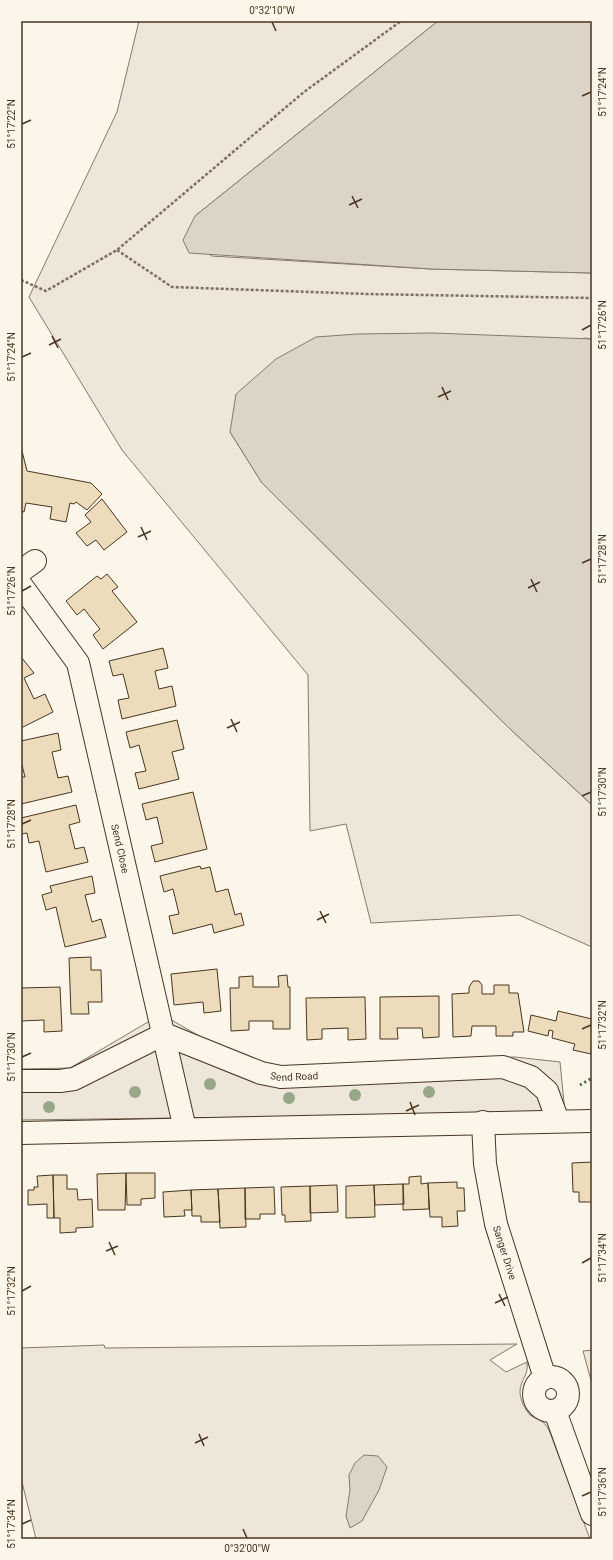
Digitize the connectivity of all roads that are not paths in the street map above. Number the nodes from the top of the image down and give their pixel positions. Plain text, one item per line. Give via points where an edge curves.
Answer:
1 (21, 585) edge
2 (164, 1034) junction
3 (21, 1082) edge
4 (558, 1121) junction
5 (592, 1121) edge
6 (483, 1122) junction
7 (185, 1129) junction
8 (21, 1133) edge
9 (592, 1514) edge

1 - 2 street, Send Close via 78,663
2 - 3 street via 74,1079
2 - 4 street, Send Road via 261,1073 281,1077 503,1067 531,1077 547,1091
2 - 7 street, Send Close
4 - 5 street
4 - 6 street
6 - 7 street
6 - 9 street, Sanger Drive via 485,1164 496,1224 545,1378 554,1378 562,1382 567,1389 567,1398 563,1406 555,1411
7 - 8 street

